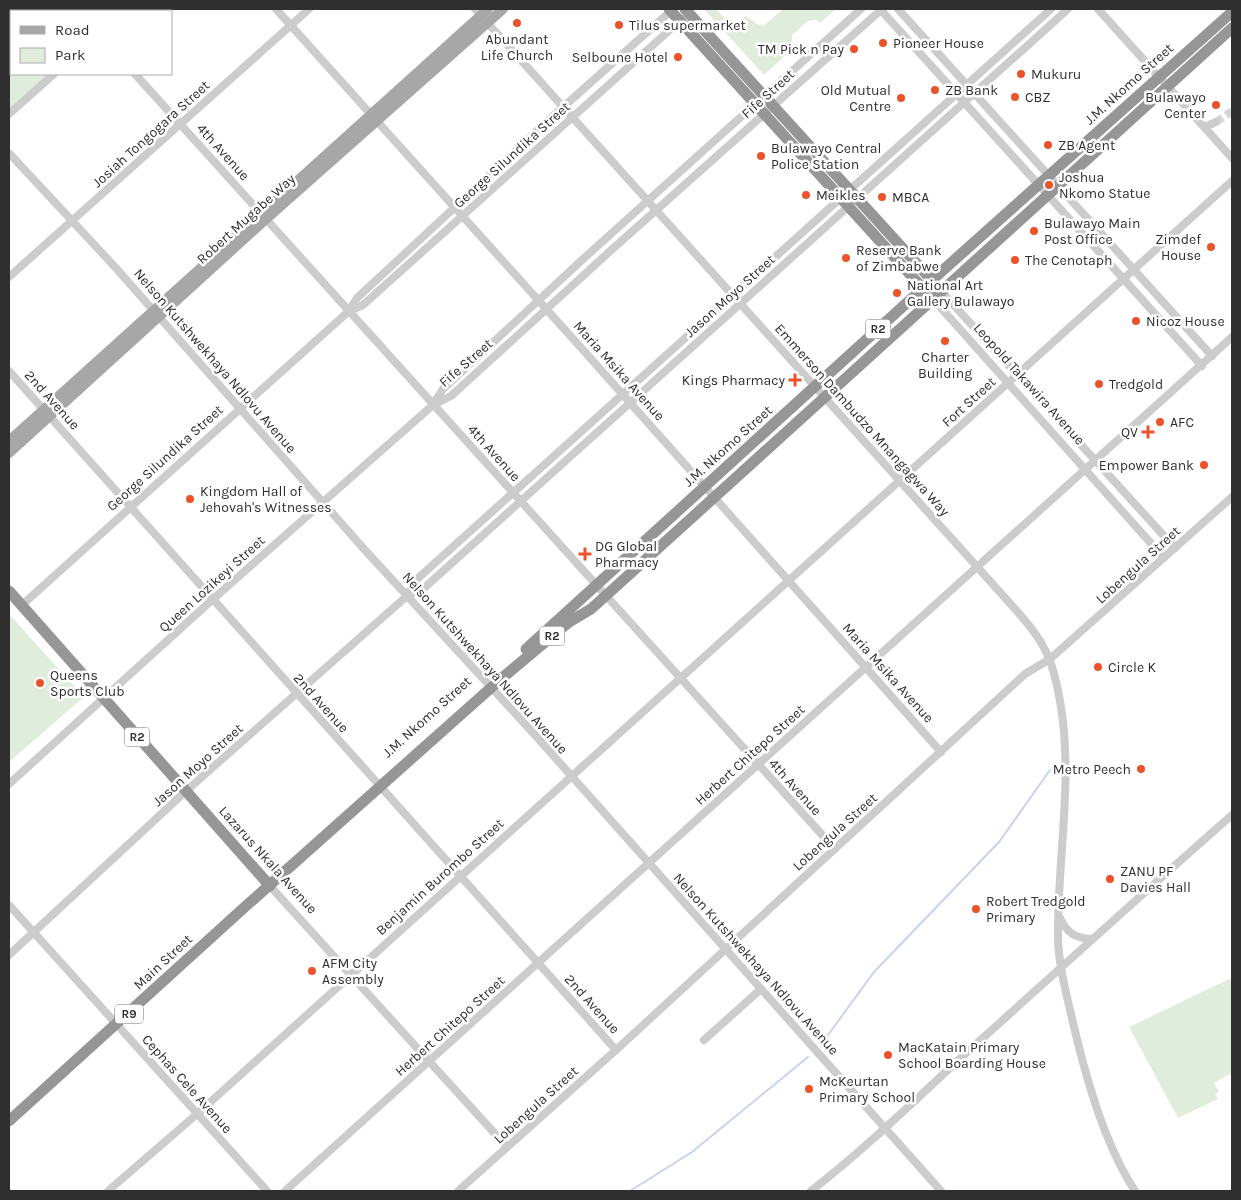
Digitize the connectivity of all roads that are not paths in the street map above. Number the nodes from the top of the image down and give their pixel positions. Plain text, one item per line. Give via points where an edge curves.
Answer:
1 (276, 9) edge
2 (309, 9) edge
3 (503, 9) edge
4 (671, 9) edge
5 (861, 9) edge
6 (881, 9) edge
7 (898, 9) edge
8 (1051, 9) edge
9 (1068, 9) edge
10 (1098, 9) edge
11 (1232, 12) edge
12 (483, 14) edge
13 (685, 14) edge
14 (291, 25) junction
15 (1232, 28) edge
16 (53, 75) edge
17 (137, 75) edge
18 (1164, 81) junction
19 (966, 85) junction
20 (974, 93) junction
21 (957, 94) junction
22 (760, 100) junction
23 (964, 102) junction
24 (564, 107) junction
25 (769, 110) junction
26 (9, 114) edge
27 (573, 117) junction
28 (373, 118) junction
29 (1216, 122) tunnel mouth
30 (180, 124) junction
31 (1205, 127) junction
32 (9, 153) edge
33 (1232, 158) edge
34 (1049, 176) junction
35 (1232, 181) edge
36 (1039, 185) junction
37 (1058, 186) junction
38 (854, 194) junction
39 (1048, 195) junction
40 (648, 201) junction
41 (844, 202) junction
42 (454, 208) junction
43 (656, 210) junction
44 (264, 216) junction
45 (462, 216) junction
46 (72, 222) junction
47 (1133, 270) junction
48 (9, 277) edge
49 (1123, 279) junction
50 (932, 280) junction
51 (923, 289) junction
52 (942, 291) junction
53 (733, 295) junction
54 (933, 299) junction
55 (539, 300) junction
56 (740, 303) junction
57 (546, 309) junction
58 (349, 311) junction
59 (156, 313) junction
60 (1232, 338) edge
61 (1212, 356) junction
62 (1202, 366) junction
63 (9, 371) edge
64 (1018, 374) junction
65 (1008, 383) junction
66 (814, 385) junction
67 (623, 394) junction
68 (825, 397) junction
69 (630, 403) junction
70 (433, 405) junction
71 (240, 408) junction
72 (46, 413) junction
73 (9, 441) edge
74 (9, 453) edge
75 (1096, 461) junction
76 (1085, 470) junction
77 (900, 481) junction
78 (705, 487) junction
79 (513, 493) junction
80 (714, 497) junction
81 (1232, 497) edge
82 (520, 501) junction
83 (322, 502) junction
84 (130, 507) junction
85 (1175, 548) junction
86 (1164, 558) junction
87 (978, 567) junction
88 (789, 581) junction
89 (596, 586) junction
90 (9, 591) edge
91 (407, 596) junction
92 (605, 596) junction
93 (212, 600) junction
94 (22, 605) junction
95 (1050, 659) junction
96 (866, 668) junction
97 (680, 678) junction
98 (489, 686) junction
99 (296, 694) junction
100 (103, 698) junction
101 (941, 752) junction
102 (758, 764) junction
103 (571, 776) junction
104 (9, 784) edge
105 (378, 785) junction
106 (186, 791) junction
107 (1232, 815) edge
108 (834, 848) junction
109 (649, 863) junction
110 (460, 876) junction
111 (269, 884) junction
112 (9, 905) edge
113 (1059, 918) junction
114 (34, 932) junction
115 (1091, 939) junction
116 (725, 949) junction
117 (9, 955) edge
118 (538, 963) junction
119 (1060, 969) junction
120 (351, 975) junction
121 (761, 989) junction
122 (116, 1025) junction
123 (704, 1040) dead end
124 (616, 1050) junction
125 (430, 1061) junction
126 (197, 1114) junction
127 (9, 1122) edge
128 (884, 1128) junction
129 (507, 1147) junction
130 (108, 1191) edge
131 (267, 1191) edge
132 (285, 1191) edge
133 (458, 1191) edge
134 (811, 1191) edge
135 (941, 1191) edge
136 (1135, 1191) edge

1 - 14 street, Maria Msika Avenue
2 - 14 street, Josiah Tongogara Street
3 - 12 main road, Robert Mugabe Way
4 - 13 highway, Leopold Takawira Avenue
4 - 24 street, George Silundika Street
5 - 22 street, Fife Street
6 - 21 street
6 - 25 street, Fife Street
7 - 19 street
8 - 19 street, Jason Moyo Street
9 - 20 street, Jason Moyo Street
10 - 18 street
11 - 18 highway, J.M. Nkomo Street / R2
12 - 24 street, Emmerson Dambudzo Mnangagwa Way
12 - 28 main road, Robert Mugabe Way
13 - 22 highway, Leopold Takawira Avenue
13 - 27 street, George Silundika Street
14 - 28 street, Maria Msika Avenue
14 - 30 street, Josiah Tongogara Street
15 - 18 highway, J.M. Nkomo Street / R2
16 - 26 street
17 - 30 street, 4th Avenue
18 - 31 street
18 - 34 highway, J.M. Nkomo Street / R2
18 - 37 highway, J.M. Nkomo Street / R2
19 - 20 street
19 - 21 street, Jason Moyo Street
20 - 23 street, Jason Moyo Street
20 - 34 street
21 - 23 street
21 - 38 street, Jason Moyo Street
22 - 25 highway, Leopold Takawira Avenue
22 - 40 street, Fife Street
23 - 36 street
23 - 38 street, Jason Moyo Street
24 - 27 street, Emmerson Dambudzo Mnangagwa Way
24 - 42 street, George Silundika Street
25 - 38 highway, Leopold Takawira Avenue
25 - 41 highway, Leopold Takawira Avenue
25 - 43 street, Fife Street
27 - 40 street, Emmerson Dambudzo Mnangagwa Way
27 - 45 street, George Silundika Street
28 - 42 street, Maria Msika Avenue
28 - 44 main road, Robert Mugabe Way
29 - 31 street
30 - 44 street, 4th Avenue
30 - 46 street, Josiah Tongogara Street
31 - 33 street
32 - 46 street, Nelson Kutshwekhaya Ndlovu Avenue
34 - 36 highway, J.M. Nkomo Street / R2
34 - 37 street
35 - 47 street, Fort Street
36 - 39 street
36 - 50 highway, J.M. Nkomo Street / R2
37 - 39 highway, J.M. Nkomo Street / R2
37 - 47 street
38 - 41 street, Jason Moyo Street
38 - 50 highway, Leopold Takawira Avenue
39 - 49 street
39 - 52 highway, J.M. Nkomo Street / R2
40 - 43 street, Emmerson Dambudzo Mnangagwa Way
40 - 55 street, Fife Street
41 - 51 highway, Leopold Takawira Avenue
41 - 53 street, Jason Moyo Street
41 - 56 street, Jason Moyo Street
42 - 45 street, Maria Msika Avenue
42 - 58 street, George Silundika Street via 357,298
43 - 53 street, Emmerson Dambudzo Mnangagwa Way
43 - 57 street, Fife Street
44 - 58 street, 4th Avenue
44 - 59 main road, Robert Mugabe Way
45 - 55 street, Maria Msika Avenue
45 - 58 street, George Silundika Street via 363,304
46 - 48 street, Josiah Tongogara Street
46 - 59 street, Nelson Kutshwekhaya Ndlovu Avenue
47 - 49 street, Fort Street
47 - 61 street
49 - 62 street
49 - 64 street, Fort Street
50 - 51 highway, J.M. Nkomo Street / R2
50 - 52 highway, Leopold Takawira Avenue
51 - 54 highway, Leopold Takawira Avenue
51 - 66 highway, J.M. Nkomo Street / R2
52 - 54 highway, J.M. Nkomo Street / R2
52 - 64 street, Leopold Takawira Avenue
53 - 56 street, Emmerson Dambudzo Mnangagwa Way
53 - 67 street, Jason Moyo Street
54 - 65 street, Leopold Takawira Avenue
54 - 68 highway, J.M. Nkomo Street / R2
55 - 57 street, Maria Msika Avenue
55 - 70 street, Fife Street via 443,389
56 - 66 street, Emmerson Dambudzo Mnangagwa Way
56 - 69 street, Jason Moyo Street
57 - 67 street, Maria Msika Avenue
57 - 70 street, Fife Street via 451,396
58 - 70 street, 4th Avenue
58 - 71 street, George Silundika Street
59 - 71 street, Nelson Kutshwekhaya Ndlovu Avenue
59 - 72 main road, Robert Mugabe Way
60 - 61 street, Herbert Chitepo Street
61 - 62 street, Herbert Chitepo Street
62 - 75 street, Herbert Chitepo Street
63 - 72 street, 2nd Avenue
64 - 65 street, Fort Street
64 - 75 street, Leopold Takawira Avenue
65 - 76 street, Leopold Takawira Avenue
65 - 77 street, Fort Street
66 - 68 street, Emmerson Dambudzo Mnangagwa Way
66 - 78 highway, J.M. Nkomo Street / R2
67 - 69 street, Maria Msika Avenue
67 - 79 street, Jason Moyo Street
68 - 77 street, Emmerson Dambudzo Mnangagwa Way
68 - 80 highway, J.M. Nkomo Street / R2
69 - 78 street, Maria Msika Avenue
69 - 82 street, Jason Moyo Street
70 - 79 street, 4th Avenue
70 - 83 street, Queen Lozikeyi Street
71 - 83 street, Nelson Kutshwekhaya Ndlovu Avenue
71 - 84 street, George Silundika Street
72 - 73 main road, Robert Mugabe Way
72 - 74 main road, Robert Mugabe Way
72 - 84 street, 2nd Avenue
75 - 76 street, Herbert Chitepo Street
75 - 85 street, Leopold Takawira Avenue
76 - 86 street, Leopold Takawira Avenue
76 - 87 street, Herbert Chitepo Street
77 - 87 street, Emmerson Dambudzo Mnangagwa Way
77 - 88 street, Fort Street
78 - 80 street, Maria Msika Avenue
78 - 89 highway, J.M. Nkomo Street / R2
79 - 82 street, 4th Avenue
79 - 91 street, Jason Moyo Street via 416,580
80 - 88 street, Maria Msika Avenue
80 - 92 highway, J.M. Nkomo Street / R2
81 - 85 street, Lobengula Street
82 - 89 street, 4th Avenue
82 - 91 street, Jason Moyo Street via 424,588
83 - 91 street, Nelson Kutshwekhaya Ndlovu Avenue
83 - 93 street, Queen Lozikeyi Street
84 - 93 street, 2nd Avenue
84 - 94 street, George Silundika Street
85 - 86 street, Lobengula Street
86 - 95 street, Lobengula Street
87 - 95 street, Emmerson Dambudzo Mnangagwa Way via 1032,630
87 - 96 street, Herbert Chitepo Street
88 - 96 street, Maria Msika Avenue
88 - 97 street, Benjamin Burombo Street
89 - 92 street, 4th Avenue
89 - 98 highway, J.M. Nkomo Street / R2
90 - 94 highway, Lazarus Nkala Avenue / R2
91 - 98 street, Nelson Kutshwekhaya Ndlovu Avenue
91 - 99 street, Jason Moyo Street
92 - 97 street, 4th Avenue
92 - 98 highway, J.M. Nkomo Street / R2
93 - 99 street, 2nd Avenue
93 - 100 street, Queen Lozikeyi Street
94 - 100 highway, Lazarus Nkala Avenue / R2
95 - 101 street, Lobengula Street via 1025,674
95 - 113 street, Emmerson Dambudzo Mnangagwa Way via 1062,714 1066,782
96 - 101 street, Maria Msika Avenue
96 - 102 street, Herbert Chitepo Street
97 - 102 street, 4th Avenue
97 - 103 street, Benjamin Burombo Street
98 - 103 street, Nelson Kutshwekhaya Ndlovu Avenue
98 - 105 highway, J.M. Nkomo Street / R2
99 - 105 street, 2nd Avenue
99 - 106 street, Jason Moyo Street
100 - 104 street, Queen Lozikeyi Street
100 - 106 highway, Lazarus Nkala Avenue / R2
101 - 108 street, Lobengula Street
102 - 108 street, 4th Avenue
102 - 109 street, Herbert Chitepo Street
103 - 109 street, Nelson Kutshwekhaya Ndlovu Avenue
103 - 110 street, Benjamin Burombo Street
105 - 110 street, 2nd Avenue
105 - 111 highway, J.M. Nkomo Street / R2
106 - 111 highway, Lazarus Nkala Avenue / R2
106 - 114 street, Jason Moyo Street
107 - 115 street
108 - 116 street, Lobengula Street
109 - 116 street, Nelson Kutshwekhaya Ndlovu Avenue
109 - 118 street, Herbert Chitepo Street
110 - 118 street, 2nd Avenue
110 - 120 street, Benjamin Burombo Street
111 - 120 street, Lazarus Nkala Avenue
111 - 122 highway, Main Street / R9
112 - 114 street, Cephas Cele Avenue
113 - 115 street via 1072,934
113 - 119 street, Emmerson Dambudzo Mnangagwa Way
114 - 117 street, Jason Moyo Street
114 - 122 street, Cephas Cele Avenue
115 - 119 street
116 - 121 street, Nelson Kutshwekhaya Ndlovu Avenue
116 - 124 street, Lobengula Street
118 - 124 street, 2nd Avenue
118 - 125 street, Herbert Chitepo Street
119 - 128 street
119 - 136 street via 1096,1102 1112,1147
120 - 125 street, Lazarus Nkala Avenue
120 - 126 street, Benjamin Burombo Street
121 - 123 street
121 - 128 street, Nelson Kutshwekhaya Ndlovu Avenue
122 - 126 street, Cephas Cele Avenue
122 - 127 highway, Main Street / R9
124 - 129 street, Lobengula Street
125 - 129 street, Lazarus Nkala Avenue
125 - 132 street, Herbert Chitepo Street
126 - 130 street, Benjamin Burombo Street
126 - 131 street, Cephas Cele Avenue
128 - 134 street
128 - 135 street, Nelson Kutshwekhaya Ndlovu Avenue
129 - 133 street, Lobengula Street

